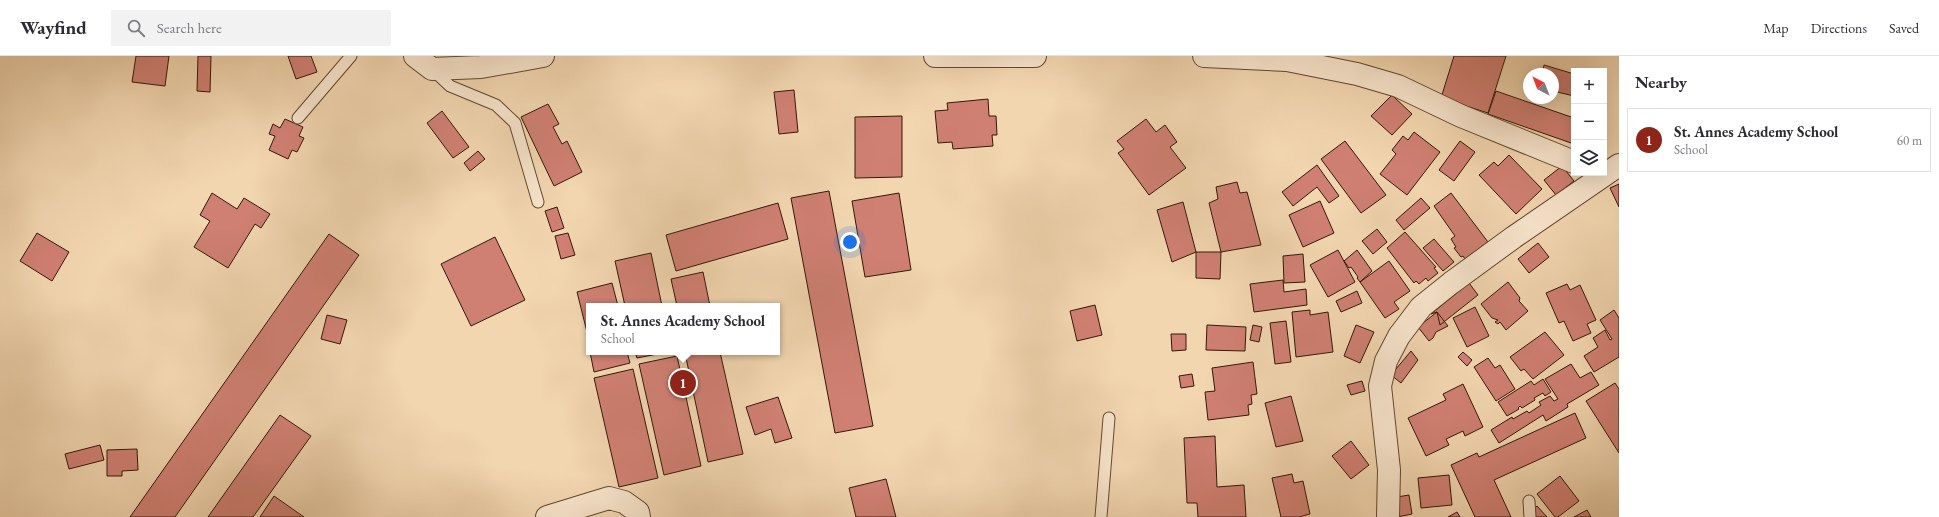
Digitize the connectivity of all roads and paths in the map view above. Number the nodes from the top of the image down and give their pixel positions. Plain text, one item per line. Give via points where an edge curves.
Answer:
1 (351, 56) edge
2 (543, 56) edge
3 (936, 56) edge
4 (1035, 56) edge
5 (1204, 56) edge
6 (424, 62) edge
7 (298, 118) dead end
8 (1571, 161) edge
9 (1608, 171) edge
10 (538, 202) dead end
11 (1109, 418) dead end
12 (1529, 501) dead end
13 (547, 517) edge
14 (639, 517) edge
15 (1101, 517) edge
16 (1388, 517) edge
17 (1530, 517) edge

1 - 7 lane
2 - 6 street via 481,67
3 - 4 street
5 - 8 street via 1287,60 1357,74 1398,86 1461,116
6 - 10 lane via 450,86 496,105 515,123
9 - 16 street via 1451,283 1421,307 1399,336 1386,361 1380,386 1389,470
11 - 15 lane
12 - 17 lane
13 - 14 street via 609,498 624,502 638,512

